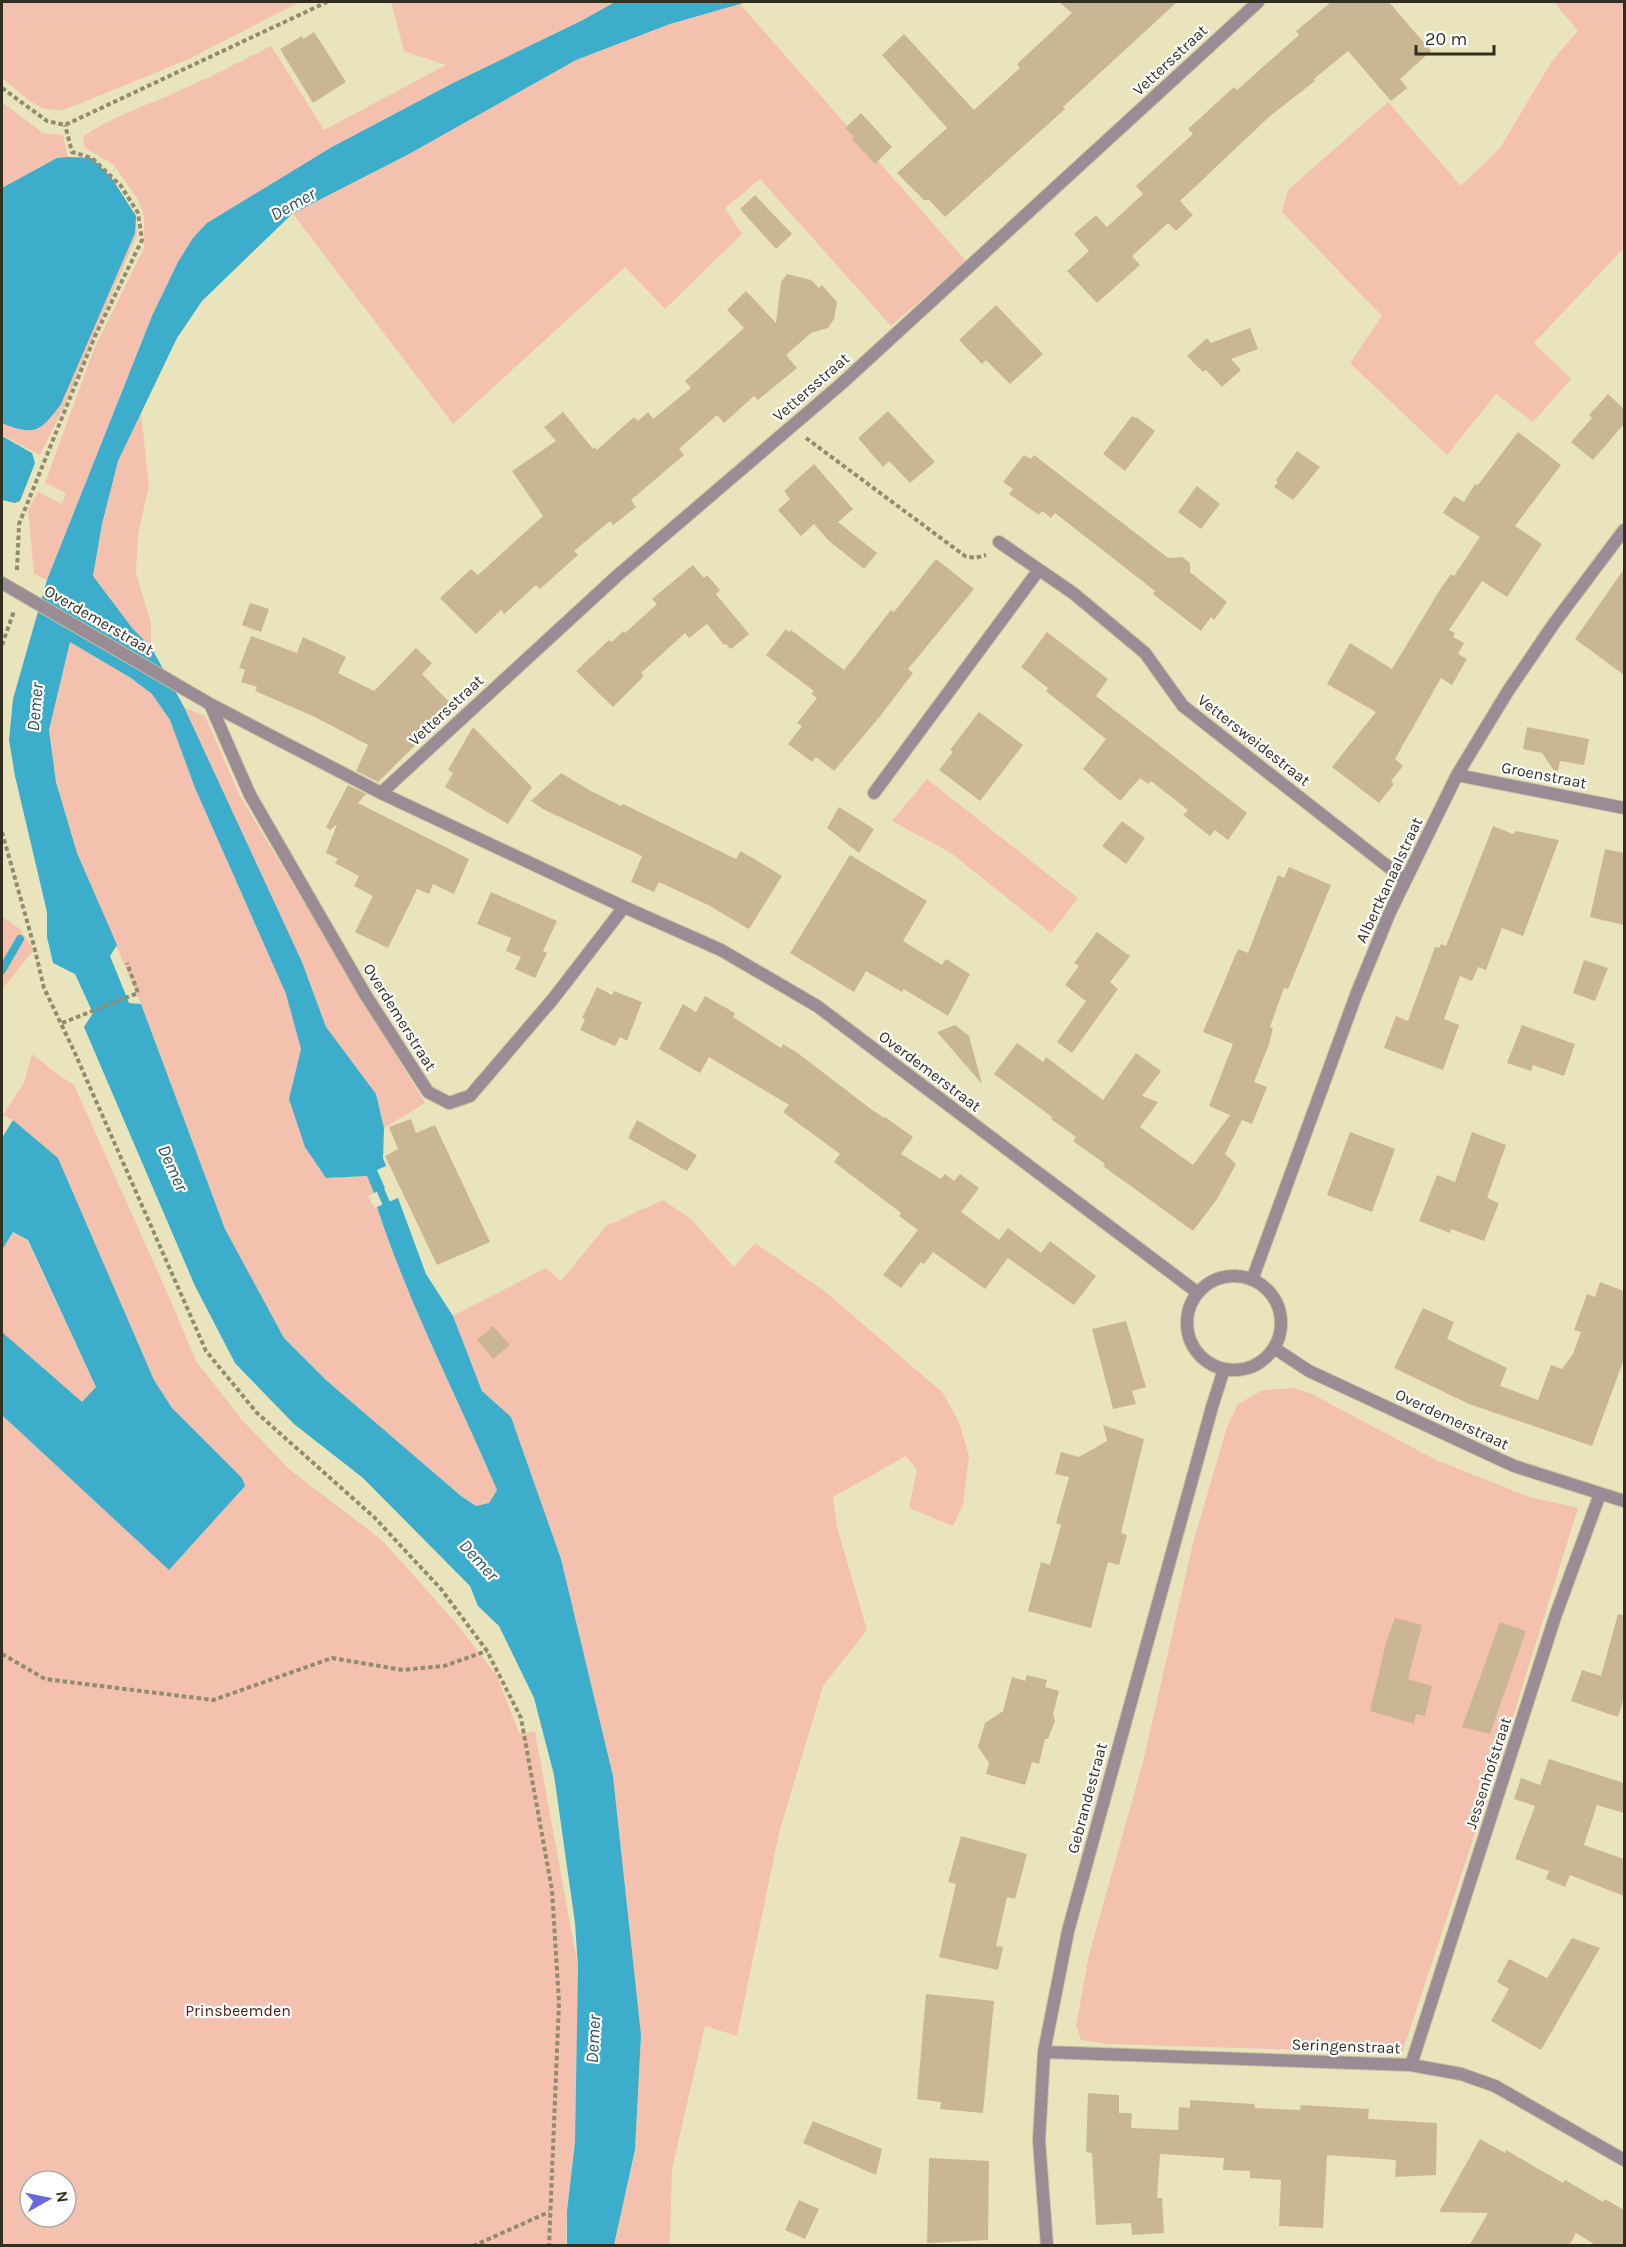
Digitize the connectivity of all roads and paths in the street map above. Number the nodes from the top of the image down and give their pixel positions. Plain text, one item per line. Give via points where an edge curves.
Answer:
1 (327, 2) edge
2 (1258, 2) edge
3 (2, 88) edge
4 (65, 126) junction
5 (790, 427) junction
6 (1624, 530) edge
7 (999, 542) joint
8 (1038, 571) junction
9 (5, 585) edge
10 (27, 597) junction
11 (2, 645) edge
12 (210, 704) junction
13 (1457, 775) junction
14 (381, 793) junction
15 (874, 793) dead end
16 (1624, 808) edge
17 (2, 832) edge
18 (1405, 880) junction
19 (624, 907) junction
20 (127, 963) dead end
21 (62, 1023) junction
22 (1252, 1280) junction
23 (1198, 1293) junction
24 (1274, 1348) junction
25 (1224, 1369) junction
26 (1600, 1494) junction
27 (1624, 1497) edge
28 (487, 1651) junction
29 (2, 1654) edge
30 (1044, 2052) junction
31 (1411, 2065) junction
32 (1624, 2160) edge
33 (549, 2212) junction
34 (473, 2246) edge
35 (549, 2246) edge
36 (1047, 2246) edge

1 - 4 path
2 - 5 street, Vettersstraat
3 - 4 path via 47,121
4 - 9 path via 72,152 92,158 121,186 138,213 142,240 95,336 19,525 18,568
5 - 7 path via 965,556 985,556
5 - 14 street, Vettersstraat via 618,575
6 - 13 street, Albertkanaalstraat via 1508,691
7 - 8 street, Vettersweidestraat
8 - 15 street
8 - 18 street, Vettersweidestraat via 1073,593 1145,653 1183,706
9 - 10 street, Overdemerstraat
10 - 11 path
10 - 12 street, Overdemerstraat
12 - 14 street, Overdemerstraat
12 - 19 street, Overdemerstraat via 250,795 365,994 428,1092 449,1103 470,1096 553,999
13 - 16 street, Groenstraat
13 - 18 street, Albertkanaalstraat
14 - 19 street, Overdemerstraat
17 - 21 path via 44,988
18 - 22 street, Albertkanaalstraat via 1356,995
19 - 23 street, Overdemerstraat via 721,950 817,1006
20 - 21 path via 138,993
21 - 28 path via 206,1351 257,1413 374,1517 441,1589
22 - 23 street via 1238,1276 1223,1278
22 - 24 street via 1266,1288 1275,1301 1280,1333
23 - 25 street via 1189,1310 1187,1329 1193,1347 1206,1362
24 - 25 street via 1252,1367
24 - 26 street, Overdemerstraat via 1309,1371 1514,1466
25 - 30 street, Gebrandestraat via 1068,1931
26 - 27 street, Overdemerstraat
26 - 31 street, Jessenhofstraat via 1555,1617
28 - 29 path via 444,1666 403,1670 332,1658 213,1700 45,1679
28 - 33 path via 520,1718 552,1890 559,2002
30 - 31 street, Seringenstraat
30 - 36 street, Gebrandestraat via 1039,2141
31 - 32 street, Seringenstraat via 1461,2074 1495,2086
33 - 34 path
33 - 35 path

